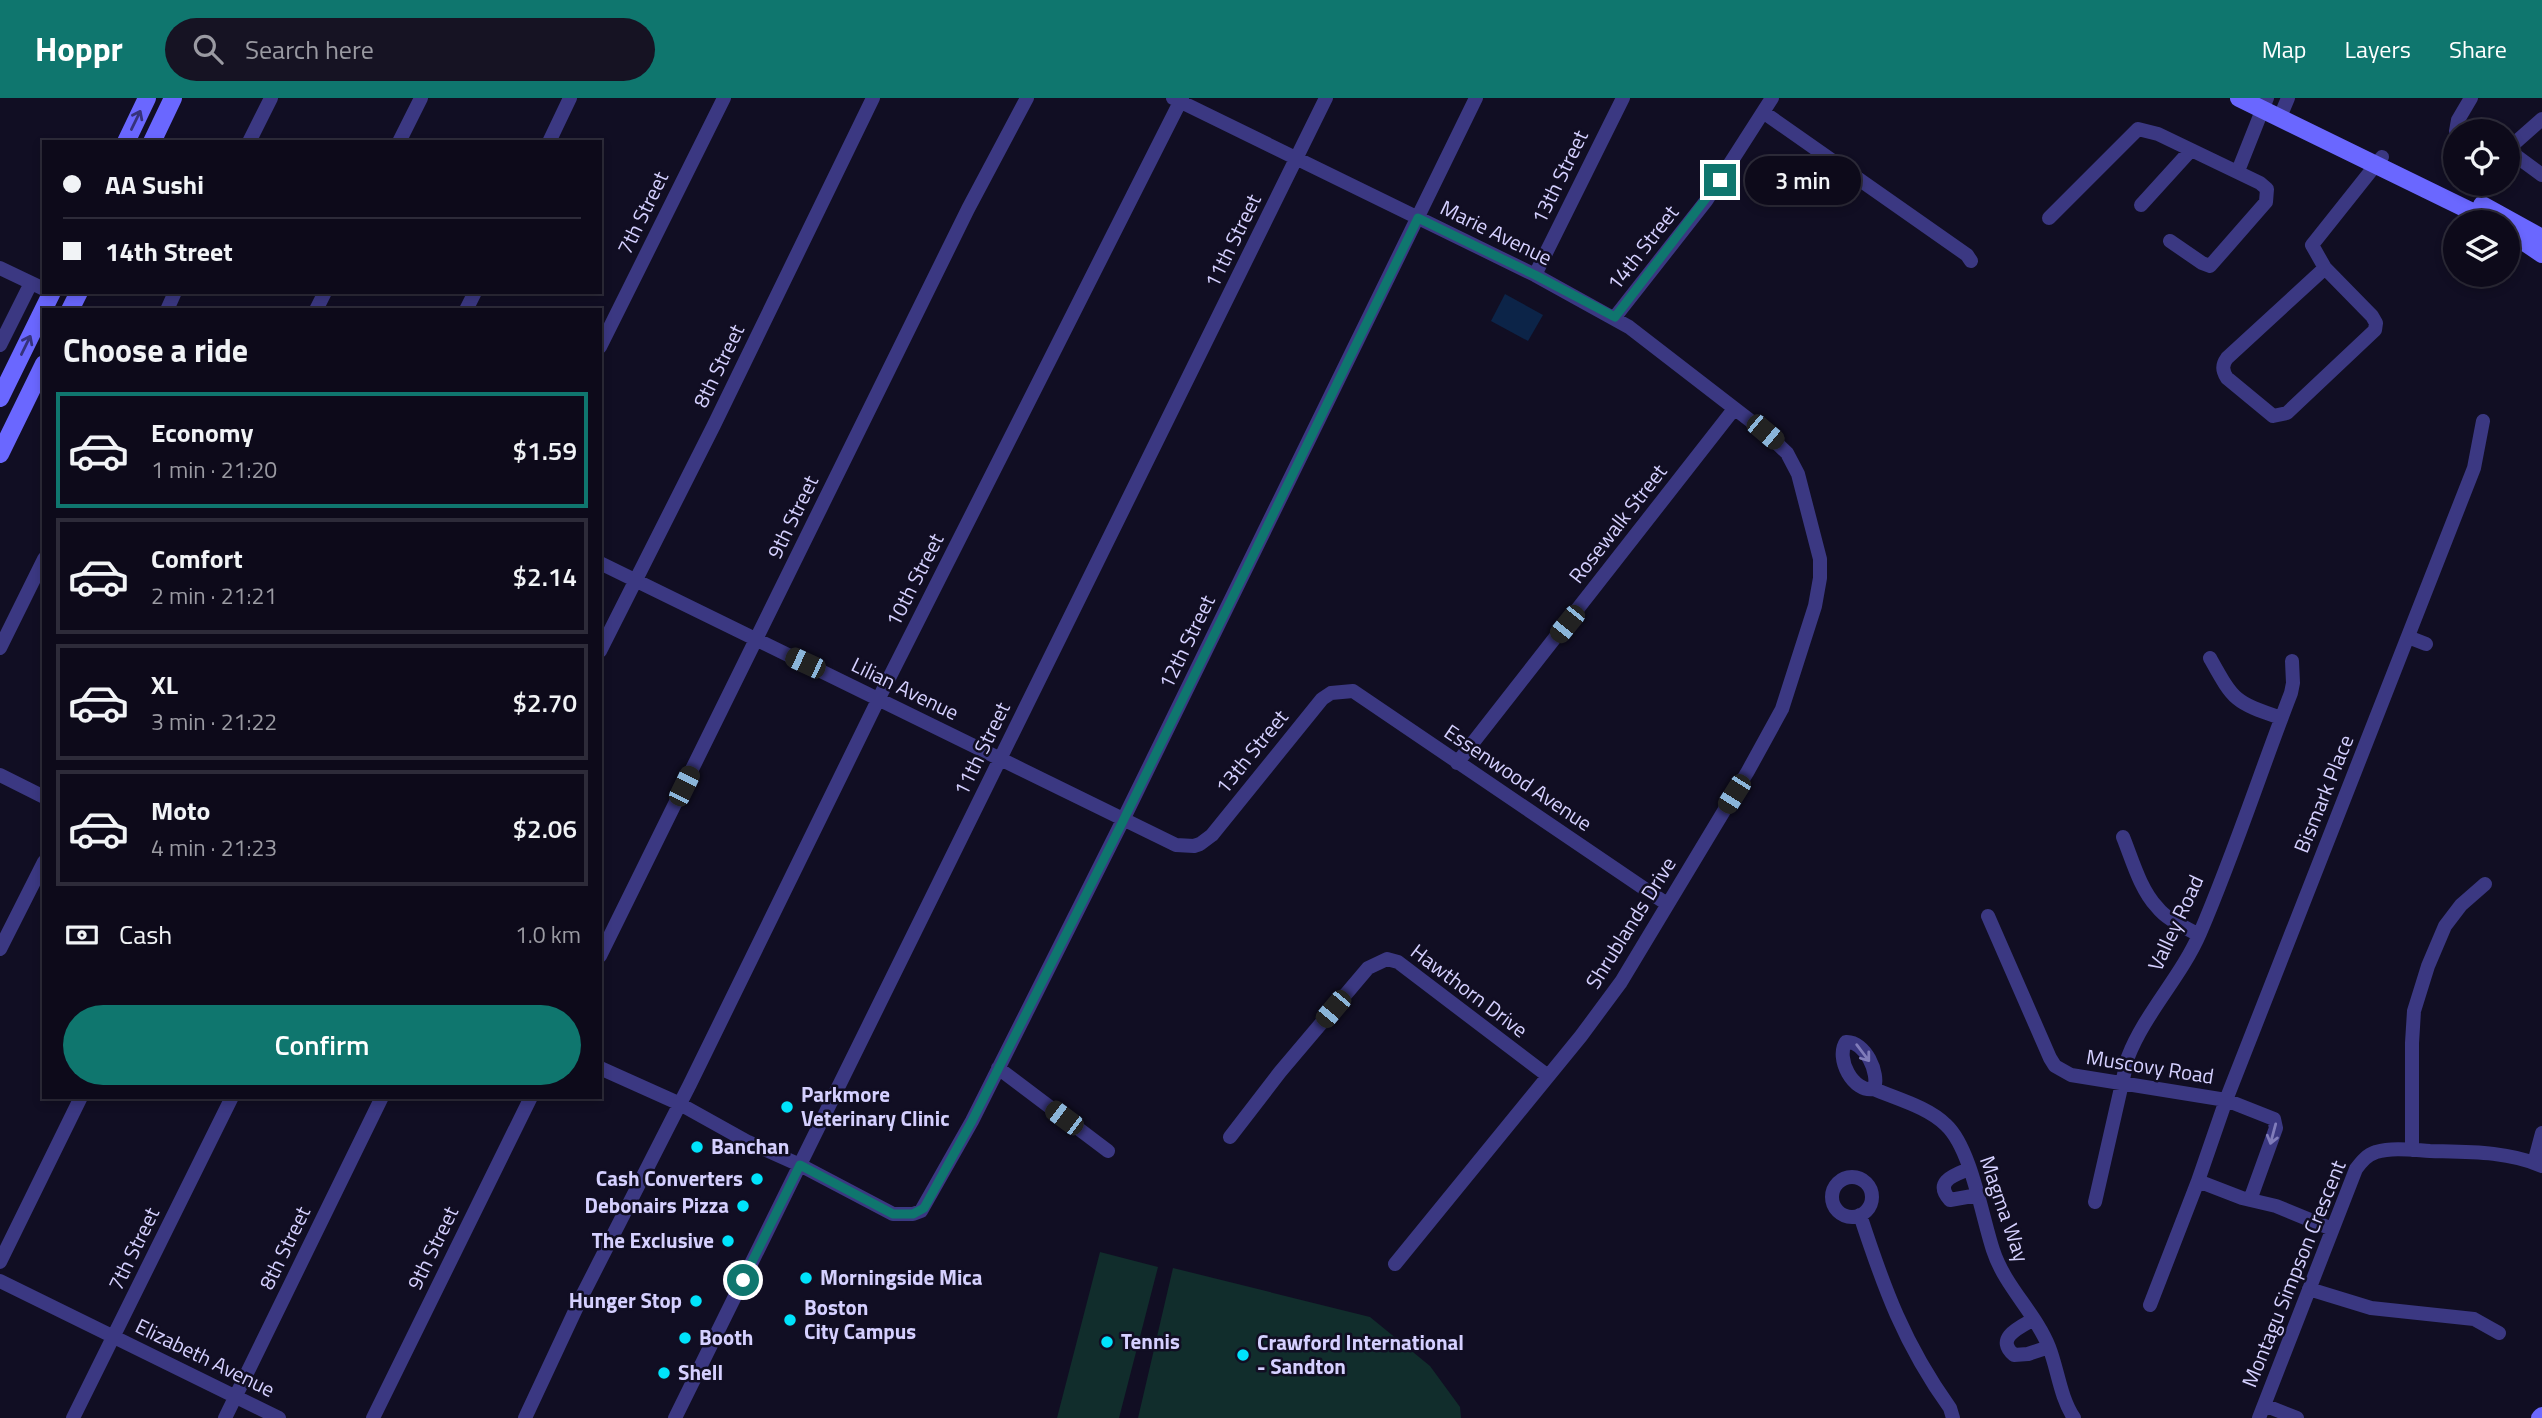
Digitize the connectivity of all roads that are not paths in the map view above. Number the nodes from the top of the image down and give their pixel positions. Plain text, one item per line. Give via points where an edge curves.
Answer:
1 (147, 98) edge
2 (173, 98) edge
3 (271, 98) edge
4 (421, 98) edge
5 (570, 98) edge
6 (724, 98) edge
7 (873, 98) edge
8 (1027, 98) edge
9 (1326, 98) edge
10 (1476, 98) edge
11 (1623, 98) edge
12 (1772, 98) edge
13 (2239, 98) edge
14 (2288, 98) edge
15 (2471, 98) edge
16 (1178, 99) edge
17 (2265, 103) edge
18 (1763, 112) junction
19 (2280, 117) junction
20 (2459, 119) edge
21 (2542, 120) edge
22 (2520, 139) edge
23 (126, 140) edge
24 (153, 140) edge
25 (250, 140) edge
26 (400, 140) edge
27 (550, 140) edge
28 (2191, 150) junction
29 (2520, 158) edge
30 (1297, 159) junction
31 (2379, 161) junction
32 (2238, 172) junction
33 (2542, 175) edge
34 (2141, 205) dead end
35 (2471, 210) edge
36 (1418, 218) junction
37 (2049, 218) dead end
38 (2520, 237) edge
39 (2170, 242) dead end
40 (2542, 249) edge
41 (1971, 261) dead end
42 (0, 268) edge
43 (2325, 268) junction
44 (1535, 275) junction
45 (37, 286) edge
46 (42, 311) edge
47 (1615, 317) junction
48 (602, 343) edge
49 (0, 345) edge
50 (42, 368) edge
51 (0, 398) edge
52 (1734, 409) junction
53 (2483, 421) dead end
54 (0, 454) edge
55 (1819, 559) joint
56 (42, 563) edge
57 (602, 564) edge
58 (636, 579) junction
59 (2408, 637) junction
60 (756, 640) junction
61 (2426, 645) dead end
62 (602, 647) edge
63 (0, 648) edge
64 (2210, 658) dead end
65 (2292, 661) dead end
66 (1346, 690) joint
67 (879, 698) junction
68 (2281, 718) junction
69 (1001, 758) junction
70 (1457, 763) junction
71 (0, 775) edge
72 (42, 796) edge
73 (1123, 821) junction
74 (2123, 837) dead end
75 (1194, 846) joint
76 (42, 866) edge
77 (2485, 884) dead end
78 (1667, 904) junction
79 (1988, 916) dead end
80 (2199, 935) junction
81 (0, 949) edge
82 (602, 952) edge
83 (999, 1068) junction
84 (602, 1069) edge
85 (1548, 1076) junction
86 (2121, 1082) junction
87 (1874, 1089) dead end
88 (80, 1099) edge
89 (231, 1099) edge
90 (381, 1099) edge
91 (530, 1099) edge
92 (2226, 1100) junction
93 (678, 1103) junction
94 (2542, 1133) edge
95 (1230, 1137) dead end
96 (2412, 1150) junction
97 (1108, 1151) dead end
98 (800, 1165) junction
99 (2538, 1165) edge
100 (1969, 1169) junction
101 (2198, 1181) junction
102 (1978, 1195) junction
103 (2250, 1200) junction
104 (2095, 1202) dead end
105 (1860, 1215) dead end
106 (2332, 1229) junction
107 (0, 1262) edge
108 (1395, 1264) dead end
109 (0, 1281) edge
110 (2309, 1289) junction
111 (2150, 1305) dead end
112 (2034, 1319) junction
113 (2499, 1332) dead end
114 (114, 1336) junction
115 (2049, 1347) junction
116 (236, 1396) junction
117 (2261, 1411) edge
118 (72, 1418) edge
119 (225, 1418) edge
120 (279, 1418) edge
121 (373, 1418) edge
122 (525, 1418) edge
123 (675, 1418) edge
124 (1953, 1418) edge
125 (2074, 1418) edge
126 (2297, 1418) edge

23 -> 1 street
2 - 24 street
3 - 25 street
4 - 26 street
5 - 27 street
6 - 48 street, 7th Street
7 - 58 street, 8th Street
8 - 60 street, 9th Street
9 - 30 street, 11th Street
10 - 36 street, 12th Street
11 - 44 street, 13th Street
12 - 18 street, 14th Street
13 - 17 street
14 - 19 street
15 - 20 street
16 - 30 street, Marie Avenue
16 - 67 street, 10th Street
17 - 19 street
17 - 32 street
18 - 41 street
18 - 47 street, 14th Street via 1706,201
19 - 31 street
21 - 22 street
28 - 32 street
28 - 34 street
28 - 37 street via 2138,129
29 - 33 street
30 - 36 street, Marie Avenue
30 - 69 street, 11th Street
31 - 35 street
31 - 40 street via 2520,224
31 - 43 street via 2312,245
32 - 39 street via 2265,187 2268,198 2210,266
36 - 44 street, Marie Avenue
36 - 73 street, 12th Street
38 - 40 street
42 - 45 street
43 - 43 street via 2223,364 2227,378 2273,416 2287,413 2375,330 2372,316
44 - 47 street, Marie Avenue
45 - 49 street
51 -> 46 street
47 - 52 street, Marie Avenue
50 - 54 street
52 - 55 street, Marie Avenue via 1779,443 1793,462
52 - 70 street, Rosewalk Street
53 - 59 street, Bismark Place via 2474,468
55 - 78 street, Shrublands Drive via 1815,606 1782,709
56 - 63 street
57 - 58 street, Lilian Avenue
58 - 60 street, Lilian Avenue
58 - 62 street, 8th Street
59 - 61 street
59 - 92 street, Bismark Place
60 - 67 street, Lilian Avenue
60 - 82 street, 9th Street
64 - 68 street via 2240,703
65 - 68 street, Valley Road via 2293,684
66 - 70 street, Essenwood Avenue via 1363,696
66 - 75 street, 13th Street via 1318,702 1212,835
67 - 69 street, Lilian Avenue
67 - 93 street, 10th Street
68 - 80 street, Valley Road
69 - 73 street, Lilian Avenue
69 - 98 street, 11th Street
70 - 78 street, Essenwood Avenue
71 - 72 street
73 - 75 street, Lilian Avenue via 1176,845
73 - 83 street, 12th Street
74 - 80 street via 2157,908
76 - 81 street
77 - 96 street via 2445,926 2414,1011
78 - 85 street, Shrublands Drive via 1621,982
79 - 86 street, Muscovy Road via 2056,1066 2071,1075
80 - 86 street, Valley Road via 2134,1042
83 - 97 street
83 - 98 street, 12th Street via 918,1213 893,1214
84 - 93 street
85 - 95 street, Hawthorn Drive via 1398,962 1387,959 1368,968
85 - 108 street, Shrublands Drive
86 - 92 street, Muscovy Road
86 - 104 street, Valley Road
87 - 100 street, Magma Way via 1946,1124
88 - 107 street
89 - 114 street, 7th Street
90 - 116 street, 8th Street
91 - 121 street, 9th Street
92 - 101 street, Bismark Place
92 -> 103 street, Muscovy Road via 2271,1117 2276,1124
93 - 98 street
93 - 122 street
94 - 99 street
96 - 99 street, Montagu Simpson Crescent via 2494,1154
96 - 106 street, Montagu Simpson Crescent via 2375,1152 2361,1162
98 - 123 street, 11th Street
100 - 102 street, Magma Way
100 - 102 street via 1947,1179 1945,1195 1955,1201
101 - 103 street
101 - 111 street, Bismark Place
102 - 112 street, Magma Way via 2001,1270
103 - 106 street
105 - 124 street via 1895,1316
106 - 110 street, Montagu Simpson Crescent
109 - 114 street, Elizabeth Avenue
110 - 113 street via 2371,1308 2474,1319
110 - 117 street, Montagu Simpson Crescent
112 - 115 street, Magma Way
112 - 115 street via 2009,1334 2007,1348 2020,1356
114 - 116 street, Elizabeth Avenue
114 - 118 street, 7th Street
115 - 125 street, Magma Way
116 - 119 street, 8th Street
116 - 120 street, Elizabeth Avenue
117 - 126 street

